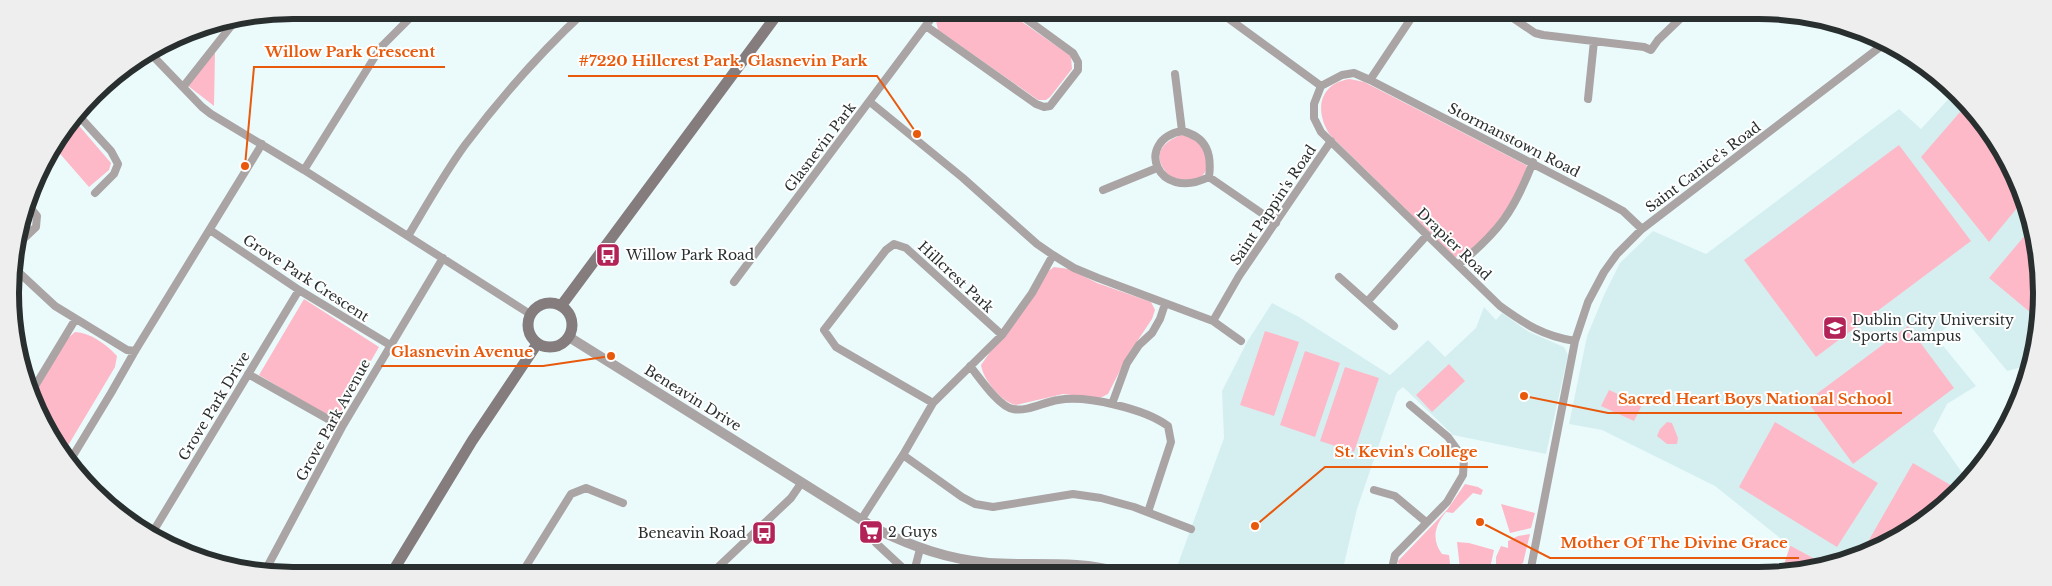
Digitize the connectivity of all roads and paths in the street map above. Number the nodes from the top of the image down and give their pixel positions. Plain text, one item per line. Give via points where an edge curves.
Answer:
1 (409, 19) edge
2 (577, 19) edge
3 (774, 19) edge
4 (931, 19) edge
5 (1026, 19) edge
6 (1230, 19) edge
7 (1411, 19) edge
8 (1514, 19) edge
9 (1680, 19) edge
10 (231, 26) edge
11 (926, 26) junction
12 (1594, 41) junction
13 (1880, 47) edge
14 (154, 57) edge
15 (1175, 74) dead end
16 (1370, 80) junction
17 (1321, 86) junction
18 (183, 87) junction
19 (1588, 99) dead end
20 (870, 102) junction
21 (81, 119) edge
22 (1182, 131) junction
23 (1331, 141) junction
24 (262, 144) junction
25 (1533, 162) junction
26 (1158, 168) junction
27 (304, 170) junction
28 (1209, 177) junction
29 (1103, 190) dead end
30 (95, 193) dead end
31 (32, 209) edge
32 (1276, 223) junction
33 (1642, 229) junction
34 (210, 230) junction
35 (1427, 235) junction
36 (408, 236) junction
37 (24, 238) edge
38 (1053, 255) junction
39 (443, 258) junction
40 (1458, 265) junction
41 (19, 273) edge
42 (1339, 277) dead end
43 (734, 282) dead end
44 (299, 290) junction
45 (1367, 302) junction
46 (1165, 304) junction
47 (562, 306) junction
48 (530, 314) junction
49 (75, 320) junction
50 (1213, 321) junction
51 (1394, 326) dead end
52 (1002, 335) junction
53 (569, 337) junction
54 (1241, 341) dead end
55 (1575, 341) junction
56 (537, 344) junction
57 (390, 345) junction
58 (135, 351) junction
59 (970, 366) junction
60 (248, 374) junction
61 (35, 386) edge
62 (932, 403) junction
63 (1112, 404) junction
64 (1410, 405) dead end
65 (342, 427) junction
66 (903, 455) junction
67 (73, 456) edge
68 (802, 482) junction
69 (1374, 490) dead end
70 (623, 503) dead end
71 (1148, 512) junction
72 (861, 520) junction
73 (1426, 522) junction
74 (1191, 529) dead end
75 (154, 530) edge
76 (876, 543) dead end
77 (920, 549) junction
78 (267, 566) edge
79 (395, 567) edge
80 (525, 567) edge
81 (721, 567) edge
82 (902, 567) edge
83 (915, 567) edge
84 (1076, 567) edge
85 (1393, 567) edge
86 (1531, 567) edge

1 - 27 street via 381,47
2 - 36 street via 499,102 464,147
3 - 47 main road
4 - 11 street, Glasnevin Park
5 - 11 street via 1073,53 1078,62 1078,70 1050,106 1036,104
6 - 17 street
7 - 16 street
8 - 12 street via 1535,33
9 - 12 street via 1651,50
10 - 18 street
11 - 20 street, Glasnevin Park
12 - 19 street
13 - 33 street, Saint Canice's Road
14 - 18 street
15 - 22 street
16 - 17 street via 1354,74 1342,74
16 - 25 street, Stormanstown Road
17 - 23 street, Saint Pappin's Road via 1314,104 1314,118 1321,132
18 - 24 street via 211,114
20 - 38 street
20 - 43 street, Glasnevin Park
21 - 30 street via 111,151 118,164 114,174
22 - 26 street via 1164,138 1156,149
22 - 28 street via 1196,136 1209,152
23 - 32 street, Saint Pappin's Road
23 - 35 street, Drapier Road
24 - 27 street
24 - 34 street
25 - 33 street, Stormanstown Road via 1623,211
25 - 40 street via 1508,216 1489,239
26 - 28 street via 1181,184 1192,184
26 - 29 street
27 - 36 street
28 - 32 street
31 - 37 street via 38,216 36,227
32 - 50 street, Saint Pappin's Road
33 - 55 street, Saint Canice's Road via 1604,272 1588,302
34 - 44 street, Grove Park Crescent
34 - 58 street
35 - 40 street, Drapier Road
35 - 45 street
36 - 39 street
38 - 46 street via 1074,268
38 - 52 street via 1032,293
39 - 48 street
39 - 57 street, Grove Park Avenue
40 - 55 street, Drapier Road via 1500,306 1530,327 1556,338
41 - 49 street
42 - 45 street
44 - 57 street, Grove Park Crescent
44 - 60 street, Grove Park Drive
45 - 51 street
46 - 50 street
46 - 63 street via 1152,333 1127,363
47 - 48 main road via 548,302
47 - 53 main road via 572,323
48 - 56 main road via 529,334
49 - 58 street via 127,350
49 - 61 street
50 - 54 street
52 - 59 street
52 - 62 street, Hillcrest Park via 906,248 894,244 886,250 824,330 836,347
53 - 56 main road via 552,348
53 - 68 street, Beneavin Drive
55 - 86 street, Saint Canice's Road
56 - 79 main road via 495,405
57 - 65 street, Grove Park Avenue
58 - 67 street
59 - 62 street
59 - 63 street via 1012,410 1065,399
60 - 65 street
60 - 75 street, Grove Park Drive
62 - 66 street
63 - 71 street via 1157,418 1168,426 1171,435
64 - 73 street via 1448,437 1464,459 1463,475 1456,489
65 - 78 street, Grove Park Avenue
66 - 71 street via 975,504 993,508 1073,494 1102,498
66 - 72 street
68 - 72 street, Beneavin Drive
68 - 81 street via 792,498
69 - 73 street via 1395,496
70 - 80 street via 586,488 571,494
71 - 74 street
72 - 77 street, Beneavin Drive
73 - 85 street via 1396,555
76 - 82 street
77 - 83 street
77 - 84 street, Beneavin Drive via 990,563

